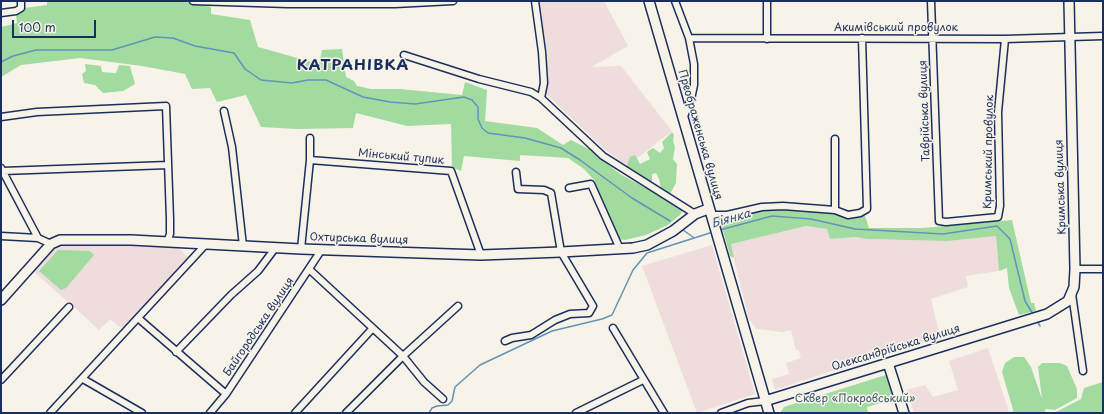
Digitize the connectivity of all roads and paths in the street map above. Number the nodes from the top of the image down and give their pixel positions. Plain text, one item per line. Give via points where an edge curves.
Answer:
1 (21, 1) edge
2 (194, 1) edge
3 (448, 1) edge
4 (453, 1) edge
5 (535, 1) edge
6 (649, 1) edge
7 (674, 1) edge
8 (767, 1) edge
9 (931, 1) edge
10 (1069, 1) edge
11 (237, 2) edge
12 (341, 2) edge
13 (395, 2) edge
14 (288, 3) edge
15 (1, 13) edge
16 (1103, 36) edge
17 (933, 37) junction
18 (1070, 37) junction
19 (689, 38) junction
20 (862, 38) junction
21 (1006, 38) junction
22 (767, 39) junction
23 (404, 55) dead end
24 (541, 98) junction
25 (224, 111) dead end
26 (1, 117) edge
27 (683, 119) junction
28 (310, 138) dead end
29 (835, 139) dead end
30 (310, 160) junction
31 (168, 165) junction
32 (2, 169) edge
33 (516, 172) dead end
34 (569, 188) dead end
35 (835, 210) junction
36 (694, 214) junction
37 (710, 215) junction
38 (998, 217) joint
39 (1, 236) edge
40 (38, 238) junction
41 (167, 242) junction
42 (207, 243) junction
43 (51, 244) junction
44 (243, 246) junction
45 (276, 247) junction
46 (301, 249) junction
47 (322, 249) junction
48 (620, 249) junction
49 (561, 252) junction
50 (481, 255) junction
51 (1075, 269) junction
52 (1103, 269) edge
53 (310, 270) junction
54 (1072, 294) junction
55 (1, 300) edge
56 (458, 306) dead end
57 (69, 307) dead end
58 (138, 318) junction
59 (613, 328) dead end
60 (372, 329) junction
61 (505, 341) dead end
62 (176, 352) junction
63 (403, 356) junction
64 (888, 363) junction
65 (1084, 371) dead end
66 (83, 379) junction
67 (1, 380) edge
68 (643, 380) junction
69 (226, 394) junction
70 (443, 399) dead end
71 (765, 401) junction
72 (578, 412) edge
73 (50, 413) edge
74 (142, 413) edge
75 (210, 413) edge
76 (295, 413) edge
77 (346, 413) edge
78 (664, 413) edge
79 (721, 413) edge
80 (769, 413) edge
81 (904, 413) edge

1 - 15 street via 22,8
2 - 11 street
3 - 4 street
3 - 13 street
5 - 24 street via 544,83
6 - 27 street, Преображенська вулиця
7 - 19 street
8 - 22 street
9 - 17 street, Таврійська вулиця
10 - 18 street, Кримська вулиця
11 - 14 street
12 - 13 street
12 - 14 street
16 - 18 street, Акимівський провулок
17 - 20 street, Акимівський провулок
17 - 21 street, Акимівський провулок
17 - 38 street, Таврійська вулиця via 939,221
18 - 21 street, Акимівський провулок
18 - 51 street, Кримська вулиця
19 - 22 street, Акимівський провулок
19 - 27 street via 694,64 694,85
20 - 22 street, Акимівський провулок
20 - 35 street via 867,209 848,215
21 - 38 street, Кримський провулок via 998,112
23 - 24 street via 479,79 531,92
24 - 36 street via 603,156
25 - 44 street via 232,147
26 - 31 street via 37,112 166,106
27 - 37 street, Преображенська вулиця
28 - 30 street
29 - 35 street
30 - 46 street
30 - 50 street, Мінський тупик via 451,171
31 - 32 street
31 - 41 street via 170,219
32 - 40 street
33 - 49 street via 518,189 544,190 551,193
34 - 48 street via 591,184
35 - 37 street via 769,207 727,215
36 - 37 street, Охтирська вулиця
36 - 48 street, Охтирська вулиця via 673,231 647,244
37 - 71 street, Преображенська вулиця
39 - 40 street
40 - 43 street
41 - 42 street, Охтирська вулиця
41 - 43 street, Охтирська вулиця via 60,240
42 - 44 street, Охтирська вулиця
42 - 58 street
43 - 55 street
44 - 45 street, Охтирська вулиця
45 - 46 street, Охтирська вулиця
45 - 62 street via 258,271
46 - 47 street, Охтирська вулиця
47 - 50 street, Охтирська вулиця
47 - 53 street, Байгородська вулиця
48 - 49 street, Охтирська вулиця
49 - 50 street, Охтирська вулиця
49 - 61 street via 593,306 589,313 570,314 531,335
51 - 52 street
51 - 54 street, Кримська вулиця
53 - 60 street
53 - 69 street, Байгородська вулиця
54 - 64 street, Олександрійська вулиця via 1061,307 1047,314
54 - 65 street, Кримська вулиця
56 - 63 street
57 - 67 street
58 - 62 street
58 - 66 street
59 - 68 street
60 - 63 street
60 - 76 street
62 - 69 street
63 - 70 street via 424,382
63 - 77 street
64 - 71 street, Олександрійська вулиця
64 - 81 street
66 - 73 street
66 - 74 street
68 - 72 street
68 - 78 street
69 - 75 street, Байгородська вулиця
71 - 79 street, Олександрійська вулиця via 748,403
71 - 80 street, Преображенська вулиця

